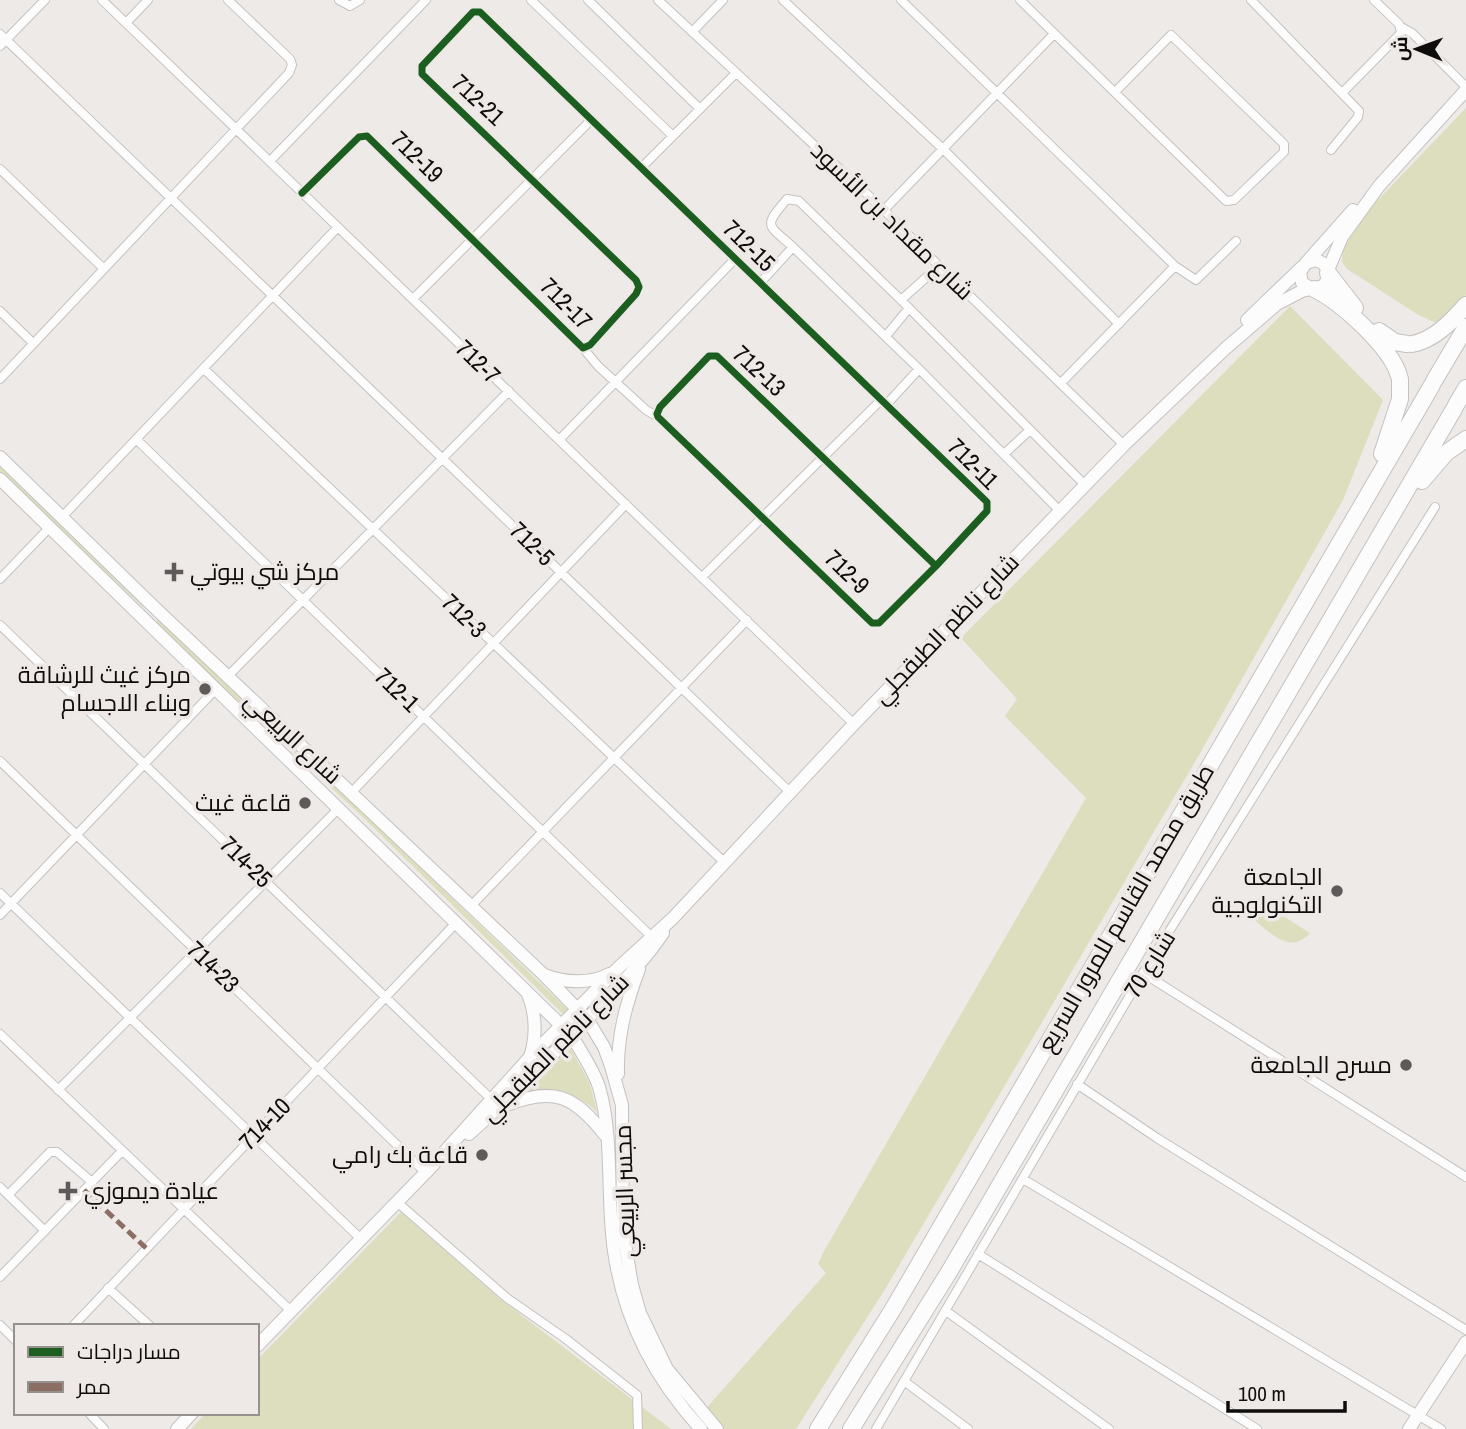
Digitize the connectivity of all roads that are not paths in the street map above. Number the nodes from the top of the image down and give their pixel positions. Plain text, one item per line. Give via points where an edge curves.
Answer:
1 (44, 0) edge
2 (102, 0) edge
3 (148, 0) edge
4 (228, 0) edge
5 (339, 0) edge
6 (360, 0) edge
7 (426, 0) edge
8 (531, 0) edge
9 (588, 0) edge
10 (658, 0) edge
11 (723, 0) edge
12 (783, 0) edge
13 (901, 0) edge
14 (1020, 0) edge
15 (1251, 0) edge
16 (1374, 0) edge
17 (126, 23) junction
18 (1401, 27) junction
19 (692, 32) junction
20 (1054, 34) junction
21 (2, 40) edge
22 (736, 73) junction
23 (1466, 88) edge
24 (998, 92) junction
25 (1115, 92) junction
26 (1343, 92) junction
27 (699, 108) junction
28 (591, 120) junction
29 (235, 128) junction
30 (673, 136) junction
31 (943, 149) junction
32 (1331, 150) dead end
33 (270, 161) junction
34 (0, 169) edge
35 (641, 169) junction
36 (532, 178) junction
37 (1379, 186) junction
38 (302, 192) junction
39 (170, 197) junction
40 (884, 210) junction
41 (338, 227) junction
42 (474, 238) junction
43 (1236, 241) dead end
44 (793, 247) junction
45 (735, 259) junction
46 (1304, 265) junction
47 (939, 266) junction
48 (1175, 266) junction
49 (103, 268) junction
50 (1328, 272) junction
51 (760, 283) junction
52 (1313, 289) junction
53 (273, 296) junction
54 (413, 299) junction
55 (901, 300) junction
56 (1466, 305) edge
57 (909, 308) junction
58 (0, 311) edge
59 (1119, 324) junction
60 (1466, 327) edge
61 (886, 336) junction
62 (33, 343) junction
63 (583, 348) junction
64 (1226, 348) junction
65 (204, 369) junction
66 (919, 369) junction
67 (0, 379) edge
68 (616, 381) junction
69 (1061, 383) junction
70 (1466, 388) edge
71 (509, 391) junction
72 (883, 403) junction
73 (658, 417) junction
74 (1030, 430) junction
75 (136, 439) junction
76 (1466, 439) edge
77 (559, 440) junction
78 (1124, 445) junction
79 (1004, 454) junction
80 (0, 457) edge
81 (823, 457) junction
82 (442, 458) junction
83 (0, 479) edge
84 (1085, 485) junction
85 (626, 504) junction
86 (1435, 507) dead end
87 (1059, 510) junction
88 (62, 517) junction
89 (762, 517) junction
90 (1354, 519) junction
91 (50, 527) junction
92 (373, 529) junction
93 (1381, 536) junction
94 (936, 566) junction
95 (562, 572) junction
96 (702, 577) junction
97 (0, 579) edge
98 (303, 600) junction
99 (154, 607) junction
100 (143, 618) junction
101 (747, 620) junction
102 (0, 625) edge
103 (494, 644) junction
104 (228, 676) junction
105 (682, 688) junction
106 (216, 689) junction
107 (425, 716) junction
108 (854, 724) junction
109 (614, 758) junction
110 (0, 761) edge
111 (144, 764) junction
112 (351, 793) junction
113 (791, 793) junction
114 (339, 808) junction
115 (544, 831) junction
116 (76, 835) junction
117 (724, 862) junction
118 (266, 882) junction
119 (0, 893) edge
120 (11, 904) junction
121 (471, 906) junction
122 (0, 915) edge
123 (457, 922) junction
124 (654, 939) junction
125 (197, 951) junction
126 (641, 962) junction
127 (618, 968) junction
128 (1143, 974) junction
129 (544, 975) junction
130 (526, 989) junction
131 (386, 997) junction
132 (578, 1008) junction
133 (130, 1018) junction
134 (587, 1019) junction
135 (562, 1024) junction
136 (0, 1034) edge
137 (571, 1035) junction
138 (530, 1057) junction
139 (318, 1068) junction
140 (1077, 1084) junction
141 (58, 1090) junction
142 (494, 1104) junction
143 (622, 1105) junction
144 (254, 1136) junction
145 (606, 1137) junction
146 (122, 1151) junction
147 (427, 1171) junction
148 (1466, 1177) edge
149 (1023, 1179) junction
150 (92, 1182) junction
151 (0, 1187) edge
152 (8, 1195) junction
153 (397, 1202) junction
154 (184, 1209) junction
155 (45, 1231) junction
156 (361, 1238) junction
157 (978, 1254) junction
158 (0, 1277) edge
159 (108, 1288) junction
160 (291, 1311) junction
161 (946, 1311) junction
162 (75, 1324) edge
163 (147, 1324) edge
164 (0, 1325) edge
165 (1466, 1329) edge
166 (14, 1339) edge
167 (1466, 1342) edge
168 (259, 1344) edge
169 (662, 1372) junction
170 (904, 1381) junction
171 (1419, 1414) junction
172 (91, 1415) edge
173 (190, 1415) edge
174 (104, 1429) edge
175 (177, 1429) edge
176 (638, 1429) edge
177 (701, 1429) edge
178 (717, 1429) edge
179 (818, 1429) edge
180 (851, 1429) edge
181 (876, 1429) edge
182 (968, 1429) edge
183 (1109, 1429) edge
184 (1257, 1429) edge
185 (1409, 1429) edge
186 (1441, 1429) edge

1 - 21 street
2 - 17 street, 712-7
3 - 17 street
4 - 29 street via 292,65 289,74
5 - 6 street via 350,6
7 - 33 street
8 - 30 street
9 - 27 street
10 - 19 street, شارع مقداد بن الأسود
11 - 19 street
12 - 31 street
13 - 24 street
14 - 20 street
15 - 26 street
16 - 18 street
17 - 29 street, 712-7
18 - 23 street
18 - 26 street via 1398,38
19 - 22 street, شارع مقداد بن الأسود
20 - 24 street
20 - 25 street
21 - 39 street, 712-5
22 - 27 street
22 - 40 street, شارع مقداد بن الأسود
23 - 37 main road
24 - 31 street
24 - 48 street
25 - 25 street via 1167,36 1174,36 1284,144 1284,152 1234,200 1226,201
26 - 32 street via 1359,114
27 - 30 street
28 - 35 street, 712-15
28 - 36 street
28 - 36 street, 712-21 via 480,12 473,12 422,66 422,74
29 - 33 street, 712-7
29 - 39 street
30 - 35 street
31 - 40 street
31 - 59 street
33 - 38 street, 712-7
34 - 49 street
35 - 45 street, 712-15
36 - 42 street
36 - 63 street, 712-17 via 639,287
37 - 46 main road, شارع ناظم الطبقجلي
37 - 50 main road via 1342,237
38 - 41 street, 712-7
38 - 42 street, 712-19 via 359,137 368,136
39 - 49 street
39 - 53 street, 712-5
40 - 47 street, شارع مقداد بن الأسود
41 - 53 street
41 - 54 street, 712-7
42 - 54 street
42 - 63 street, 712-17
43 - 48 street via 1196,280
44 - 51 street
44 - 55 street via 770,223 787,199 793,198
44 - 61 street
45 - 51 street, 712-15
45 - 68 street
46 - 50 main road via 1316,260
46 - 52 main road via 1302,283
46 - 64 main road, شارع ناظم الطبقجلي via 1251,315
47 - 55 street
47 - 69 street, شارع مقداد بن الأسود
48 - 59 street
49 - 62 street
50 - 52 main road via 1326,282
50 - 56 highway via 1350,304 1395,342 1428,339
51 - 72 street, 712-15
52 - 64 main road, شارع ناظم الطبقجلي via 1277,304
52 - 90 highway via 1337,303 1387,350 1400,378 1395,422
53 - 65 street
53 - 82 street, 712-5
54 - 71 street, 712-7
55 - 57 street
57 - 61 street
57 - 74 street
58 - 62 street
59 - 69 street
60 - 90 highway, طريق محمد القاسم للمرور السريع
61 - 66 street
62 - 67 street
63 - 68 street
64 - 78 main road, شارع ناظم الطبقجلي
65 - 75 street
65 - 92 street, 712-3
66 - 72 street
66 - 79 street
68 - 73 street
68 - 77 street
69 - 78 street, شارع مقداد بن الأسود
70 - 93 highway, طريق محمد القاسم للمرور السريع
71 - 77 street, 712-7
71 - 82 street
72 - 81 street
72 - 94 street, 712-11 via 987,502 987,511
73 - 81 street, 712-13 via 660,407 713,355
73 - 89 street
74 - 79 street
74 - 84 street
75 - 88 street
75 - 98 street, 712-1
76 - 93 highway via 1431,469
77 - 85 street, 712-7
78 - 84 main road, شارع ناظم الطبقجلي
79 - 87 street
80 - 88 main road, شارع الربيعي
81 - 89 street
81 - 94 street
82 - 92 street
82 - 95 street, 712-5
83 - 91 main road, شارع الربيعي
84 - 87 main road, شارع ناظم الطبقجلي
85 - 95 street
85 - 96 street, 712-7
86 - 128 street, شارع 70
87 - 108 main road, شارع ناظم الطبقجلي
88 - 99 main road, شارع الربيعي
89 - 94 street, 712-9 via 875,624
89 - 96 street
90 - 179 highway, طريق محمد القاسم للمرور السريع via 893,1309
91 - 97 street
91 - 100 main road, شارع الربيعي
92 - 98 street
92 - 103 street, 712-3
93 - 180 highway, طريق محمد القاسم للمرور السريع
95 - 103 street
95 - 105 street, 712-5
96 - 101 street, 712-7
98 - 104 street
98 - 107 street, 712-1
99 - 100 main road
99 - 104 main road, شارع الربيعي
100 - 106 main road, شارع الربيعي
101 - 105 street
101 - 108 street, 712-7
102 - 111 street, 714-25
103 - 107 street
103 - 109 street, 712-3
104 - 112 main road, شارع الربيعي
105 - 109 street
105 - 113 street, 712-5
106 - 111 street
106 - 114 main road, شارع الربيعي
107 - 112 street
107 - 115 street, 712-1
108 - 113 main road, شارع ناظم الطبقجلي
109 - 115 street
109 - 117 street, 712-3
110 - 116 street, 714-23
111 - 116 street
111 - 118 street, 714-25
112 - 121 main road, شارع الربيعي
113 - 117 main road, شارع ناظم الطبقجلي
114 - 118 street
114 - 123 main road, شارع الربيعي
115 - 121 street
115 - 124 street, 712-1
116 - 120 street
116 - 125 street, 714-23
117 - 124 main road, شارع ناظم الطبقجلي
118 - 125 street
118 - 131 street, 714-25
119 - 120 street
120 - 122 street
120 - 133 street
121 - 129 main road, شارع الربيعي
123 - 130 main road, شارع الربيعي
123 - 131 street, 714-10
124 - 126 main road, شارع ناظم الطبقجلي
124 - 127 main road, شارع ناظم الطبقجلي
125 - 133 street
125 - 139 street, 714-23
126 - 134 main road, شارع ناظم الطبقجلي
126 - 143 main road via 620,1033
127 - 129 main road via 594,979
127 - 132 main road, شارع ناظم الطبقجلي
128 - 140 street, شارع 70
128 - 148 street
129 - 132 main road, شارع الربيعي
130 - 135 main road, شارع الربيعي
130 - 138 main road via 534,1018
131 - 139 street, 714-10
131 - 142 street, 714-25
132 - 134 main road, شارع الربيعي
132 - 135 main road, شارع ناظم الطبقجلي
133 - 141 street
133 - 144 street
134 - 137 main road, شارع ناظم الطبقجلي
134 - 143 main road, مجسر الربيعي via 604,1047
135 - 137 main road, شارع الربيعي
135 - 138 main road, شارع ناظم الطبقجلي
136 - 141 street
137 - 142 main road, شارع ناظم الطبقجلي
137 - 145 main road, مجسر الربيعي via 598,1086
138 - 142 main road, شارع ناظم الطبقجلي
139 - 144 street, 714-10
139 - 147 street, 714-23
140 - 149 street, شارع 70
140 - 165 street
141 - 146 street
142 - 145 main road via 550,1094 588,1113
142 - 147 main road, شارع ناظم الطبقجلي
143 - 169 main road, مجسر الربيعي via 626,1260
144 - 154 street, 714-10
144 - 156 street
145 - 169 main road, مجسر الربيعي via 620,1279 633,1324
146 - 150 street
146 - 154 street
147 - 153 main road, شارع ناظم الطبقجلي
149 - 157 street, شارع 70
149 - 171 street
150 - 152 street via 57,1152 50,1152
150 - 155 street
151 - 152 street
152 - 155 street
153 - 156 main road, شارع ناظم الطبقجلي
153 - 176 street via 507,1298 637,1395
154 - 159 street, 714-10
154 - 160 street
155 - 158 street
156 - 160 main road, شارع ناظم الطبقجلي
157 - 161 street, شارع 70
157 - 184 street
159 - 162 street, 714-10
159 - 163 street
160 - 168 main road, شارع ناظم الطبقجلي
161 - 170 street, شارع 70
161 - 183 street
164 - 166 street
167 - 171 main road
169 - 177 main road, مجسر الربيعي
169 - 178 main road, مجسر الربيعي
170 - 181 street, شارع 70
170 - 182 street
171 - 185 main road
171 - 186 street
172 - 174 street
173 - 175 main road

